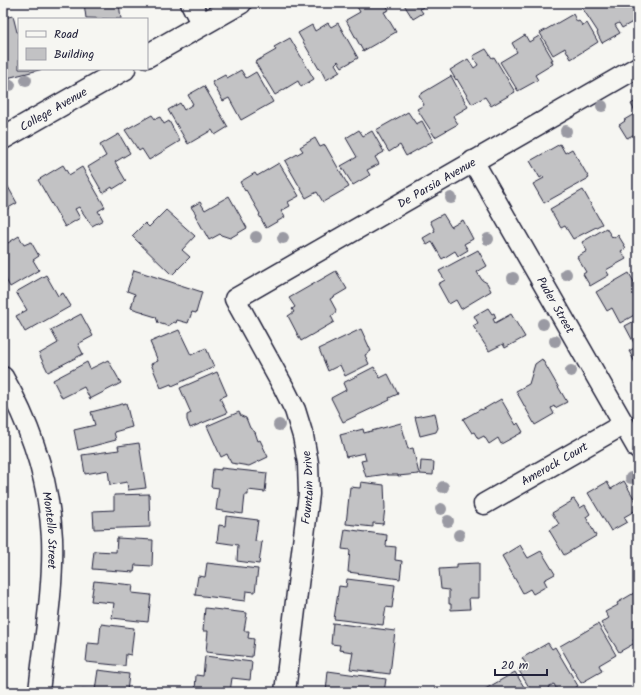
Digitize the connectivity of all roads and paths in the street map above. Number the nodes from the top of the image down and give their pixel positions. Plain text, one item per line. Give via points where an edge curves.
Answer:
1 (191, 3) edge
2 (240, 3) edge
3 (202, 25) junction
4 (148, 55) edge
5 (638, 67) edge
6 (122, 70) edge
7 (3, 138) edge
8 (473, 160) junction
9 (235, 299) joint
10 (3, 377) edge
11 (624, 424) junction
12 (638, 449) edge
13 (484, 504) dead end
14 (39, 692) edge
15 (286, 692) edge

1 - 3 street
2 - 3 street
3 - 4 street
5 - 8 street, De Parsia Avenue
6 - 7 street, College Avenue
8 - 9 street, De Parsia Avenue
8 - 11 street, Puder Street
9 - 15 street, Fountain Drive via 294,410 303,436 308,463 309,494
10 - 14 street, Montello Street via 28,427 41,467 48,502 52,574
11 - 12 street, Puder Street
11 - 13 street, Amerock Court

